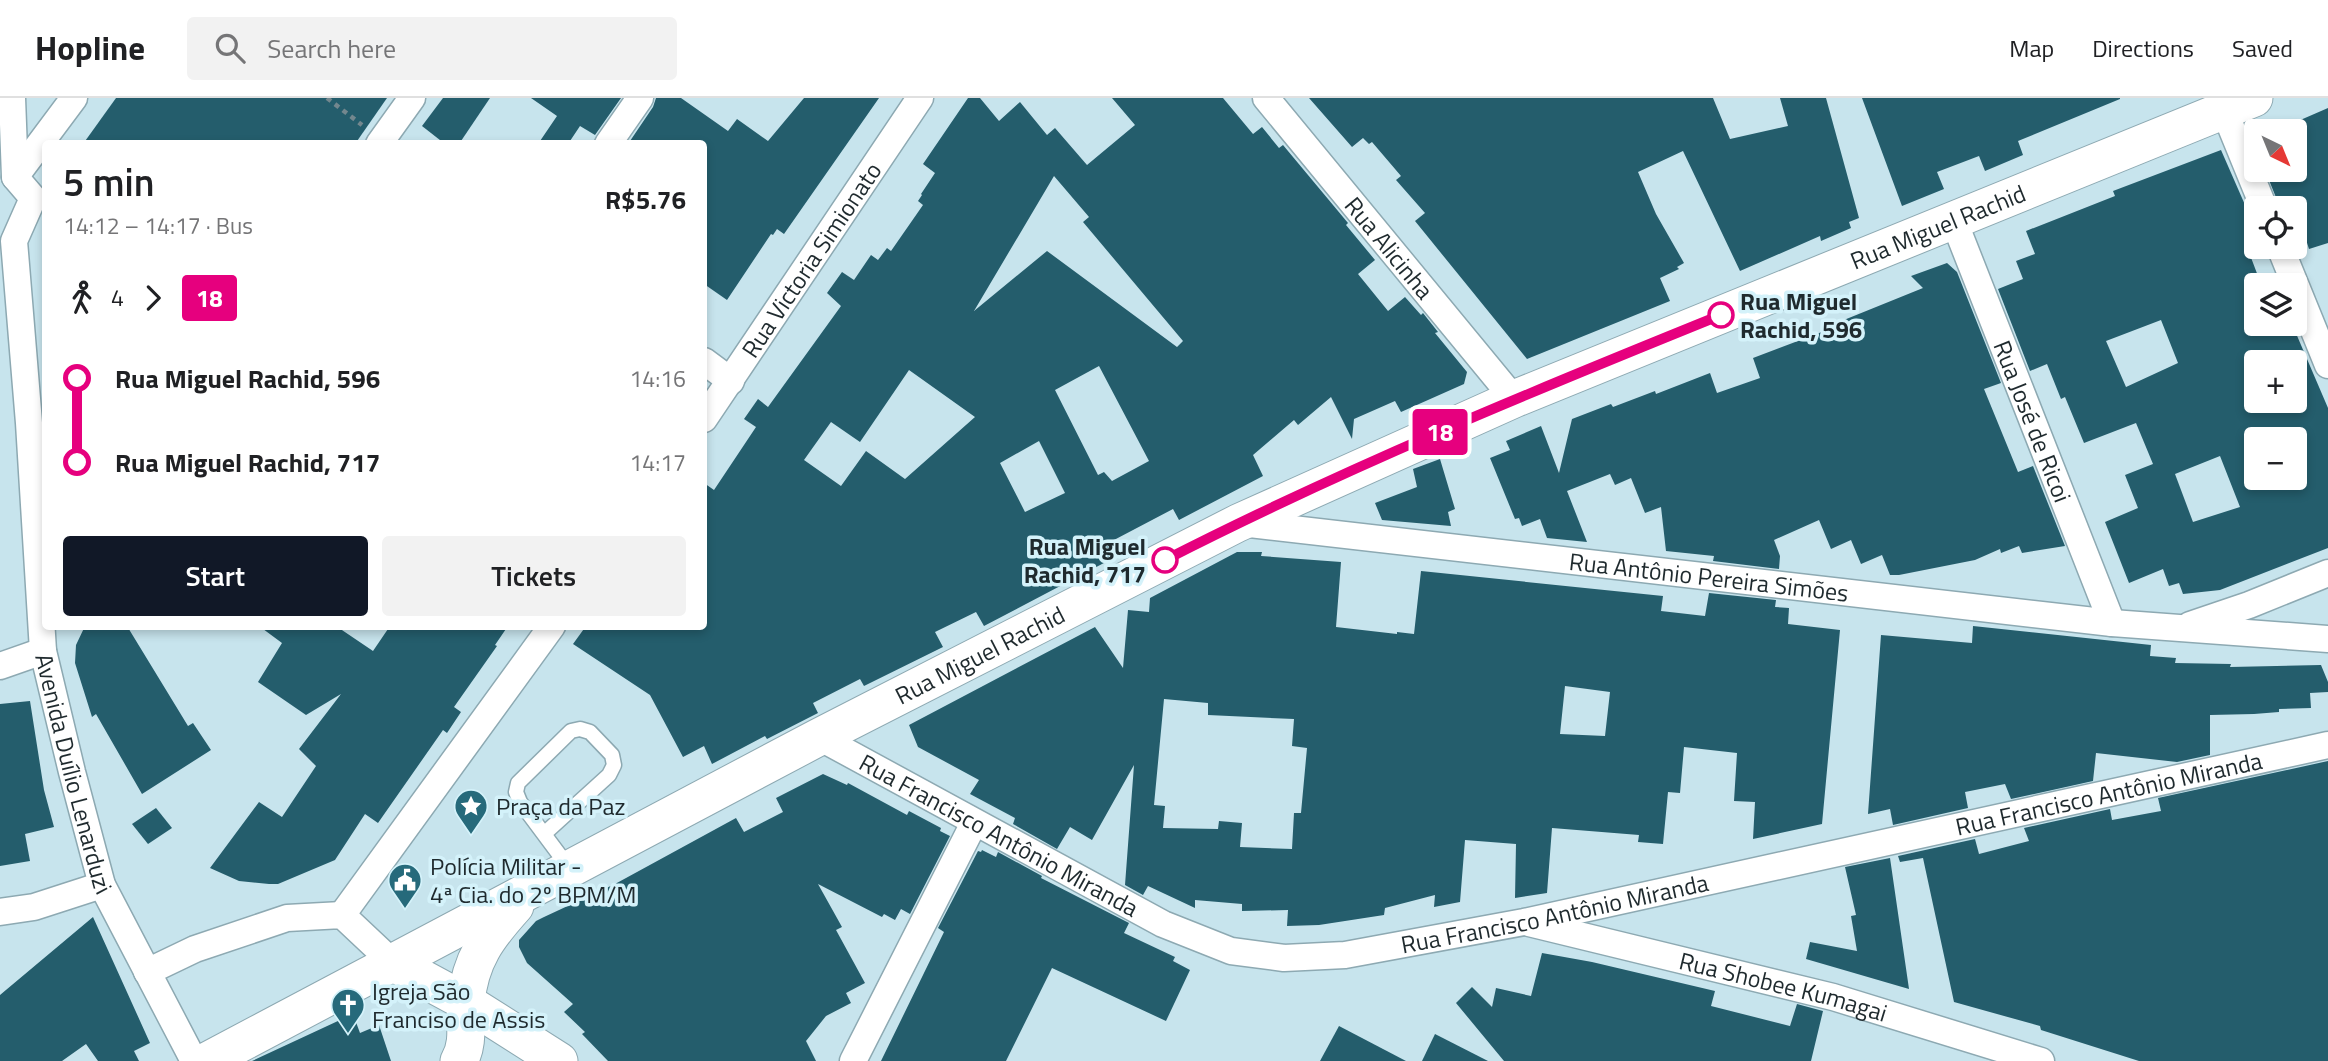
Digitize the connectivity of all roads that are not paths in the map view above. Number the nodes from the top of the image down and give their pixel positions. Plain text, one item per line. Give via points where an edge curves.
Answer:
1 (12, 98) edge
2 (74, 98) edge
3 (412, 98) edge
4 (640, 98) edge
5 (920, 98) edge
6 (1276, 102) edge
7 (2239, 104) edge
8 (43, 140) edge
9 (383, 140) edge
10 (611, 140) edge
11 (42, 141) edge
12 (15, 177) junction
13 (2261, 196) edge
14 (1954, 221) junction
15 (7, 245) edge
16 (2285, 259) edge
17 (707, 363) edge
18 (2328, 365) edge
19 (731, 381) junction
20 (1514, 399) junction
21 (707, 415) edge
22 (1238, 523) junction
23 (2328, 573) edge
24 (2112, 623) junction
25 (2179, 629) junction
26 (56, 630) edge
27 (549, 630) edge
28 (2328, 639) edge
29 (43, 651) junction
30 (0, 666) edge
31 (819, 737) junction
32 (2328, 745) edge
33 (974, 823) junction
34 (544, 834) junction
35 (570, 869) junction
36 (102, 885) junction
37 (528, 892) junction
38 (0, 912) edge
39 (342, 915) junction
40 (1524, 922) junction
41 (392, 962) junction
42 (147, 972) junction
43 (466, 1002) junction
44 (552, 1060) edge
45 (194, 1061) edge
46 (207, 1061) edge
47 (459, 1061) edge
48 (853, 1061) edge
49 (2041, 1061) edge

1 - 12 street, Avenida Duílio Lenarduzi
2 - 8 street
3 - 9 street
4 - 10 street
5 - 19 street, Rua Victoria Simionato
6 - 20 street, Rua Alicinha
7 - 13 street
7 - 14 main road, Rua Miguel Rachid
11 - 12 street
12 - 15 street, Avenida Duílio Lenarduzi via 33,198
14 - 20 main road, Rua Miguel Rachid
14 - 24 street, Rua José de Ricoi
15 - 29 street, Avenida Duílio Lenarduzi via 29,423
16 - 18 street
17 - 19 street
19 - 21 street, Rua Victoria Simionato
20 - 22 main road, Rua Miguel Rachid
22 - 24 street, Rua Antônio Pereira Simões
22 - 31 main road, Rua Miguel Rachid
23 - 25 street, Rua Antônio Pereira Simões
24 - 25 street, Rua Antônio Pereira Simões
25 - 28 street, Rua Antônio Pereira Simões
26 - 29 street
27 - 39 street
29 - 30 street
29 - 36 street, Avenida Duílio Lenarduzi
31 - 33 street, Rua Francisco Antônio Miranda
31 - 35 main road, Rua Miguel Rachid
32 - 40 street, Rua Francisco Antônio Miranda
33 - 40 street, Rua Francisco Antônio Miranda via 1163,924 1231,951 1284,958 1345,955
33 - 48 street
34 - 34 lane via 520,802 519,783 570,731 590,732 612,755 614,765 609,775
34 - 35 lane
35 - 37 main road, Rua Miguel Rachid
36 - 38 street via 34,907
36 - 42 street, Avenida Duílio Lenarduzi
37 - 41 main road, Rua Miguel Rachid
37 - 43 main road, Rua Miguel Rachid via 488,937 473,965
39 - 41 street
39 - 42 street via 287,918 195,949
40 - 49 street, Rua Shobee Kumagai via 1833,997
41 - 43 main road
41 - 46 main road, Rua Miguel Rachid
42 - 45 street, Avenida Duílio Lenarduzi
43 - 44 main road
43 - 47 main road, Rua Miguel Rachid via 467,1033

